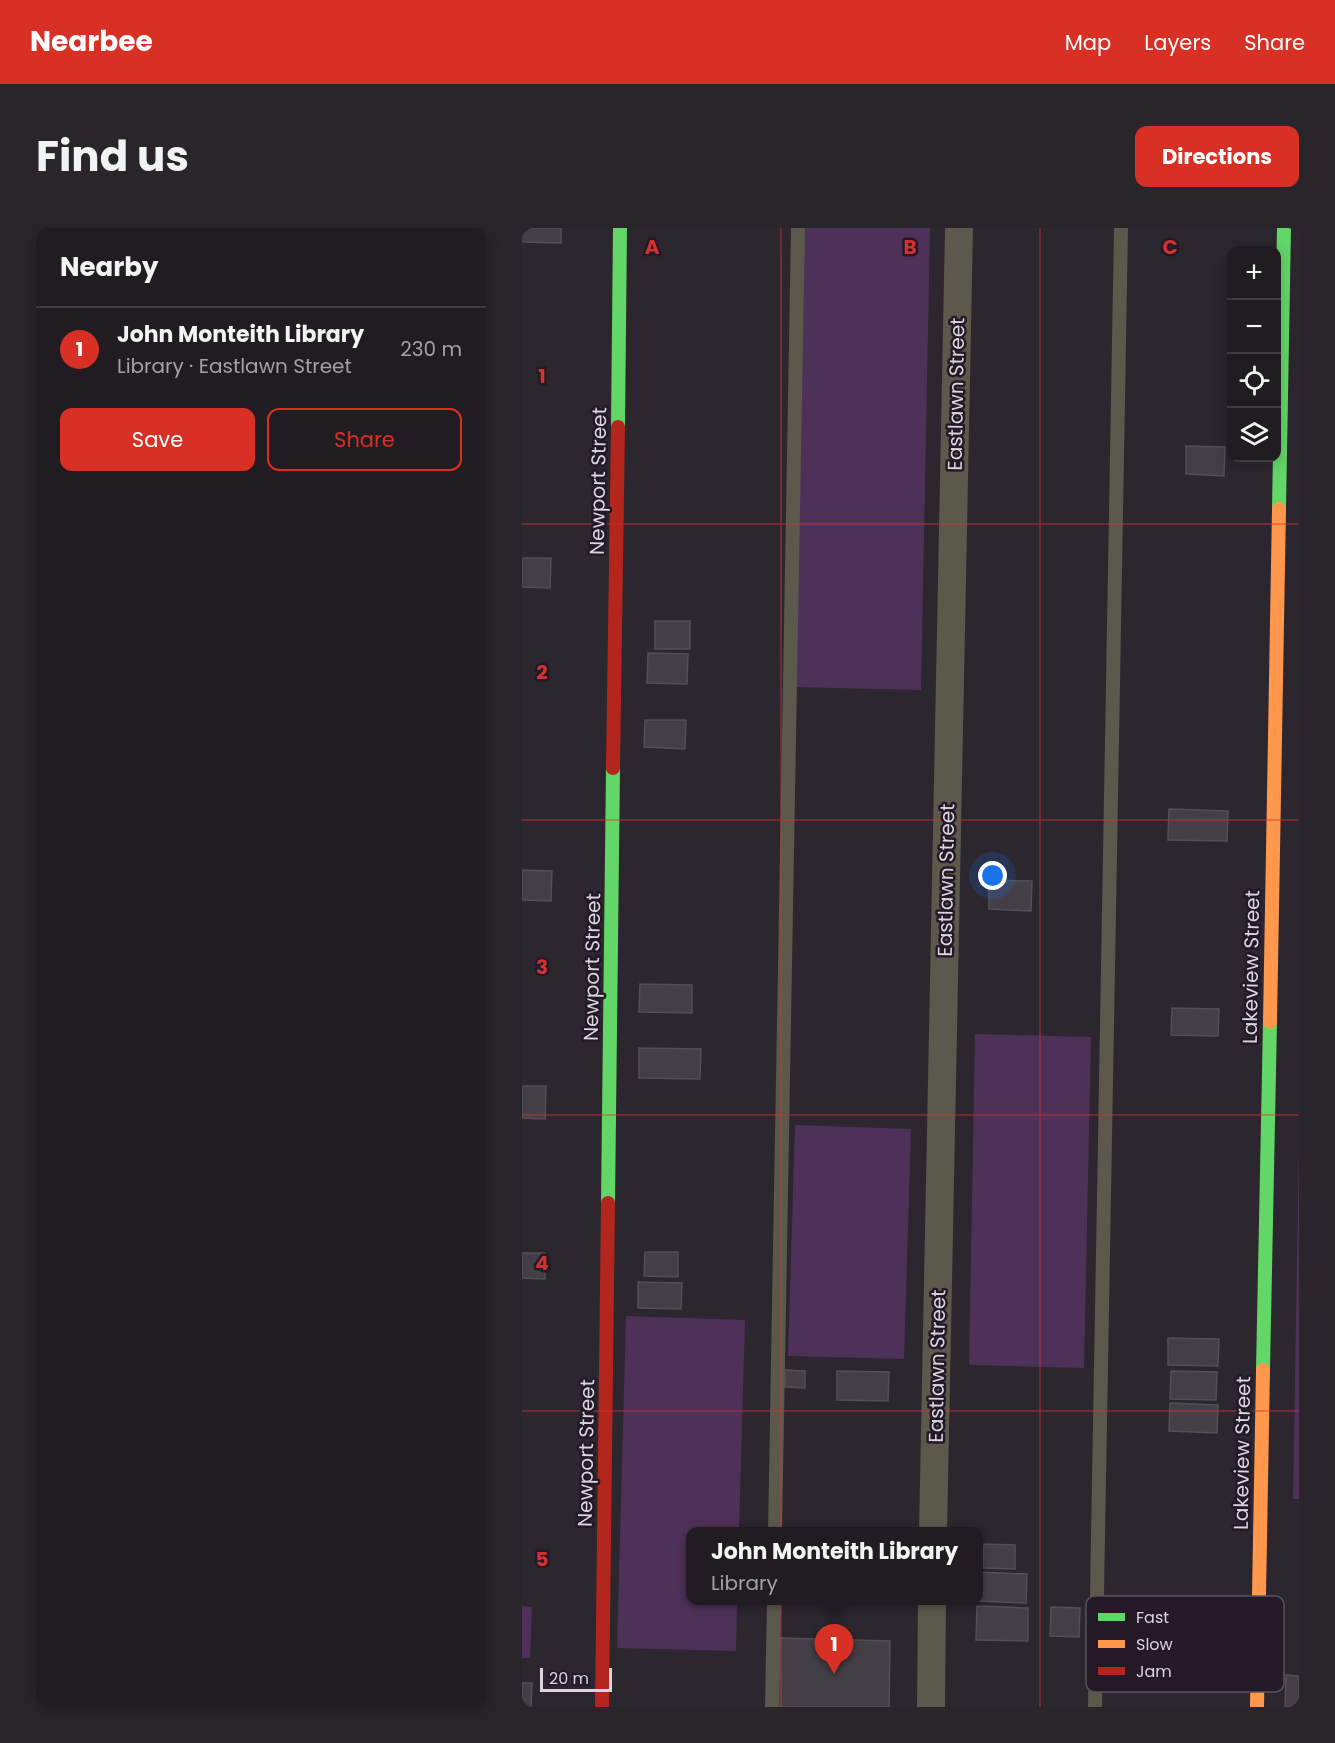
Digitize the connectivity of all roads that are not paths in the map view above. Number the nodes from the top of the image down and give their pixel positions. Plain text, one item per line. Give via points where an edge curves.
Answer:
1 (620, 228) edge
2 (798, 228) edge
3 (959, 228) edge
4 (1121, 228) edge
5 (1284, 228) edge
6 (775, 1527) edge
7 (933, 1527) edge
8 (1097, 1596) edge
9 (1259, 1596) edge
10 (774, 1605) edge
11 (932, 1605) edge
12 (1095, 1692) edge
13 (1257, 1692) edge
14 (602, 1707) edge
15 (772, 1707) edge
16 (931, 1707) edge
17 (1095, 1707) edge
18 (1257, 1707) edge

1 - 14 street, Newport Street
2 - 6 lane
3 - 7 street, Eastlawn Street
4 - 8 lane
5 - 9 street, Lakeview Street
10 - 15 lane
11 - 16 street
12 - 17 lane
13 - 18 street, Lakeview Street

